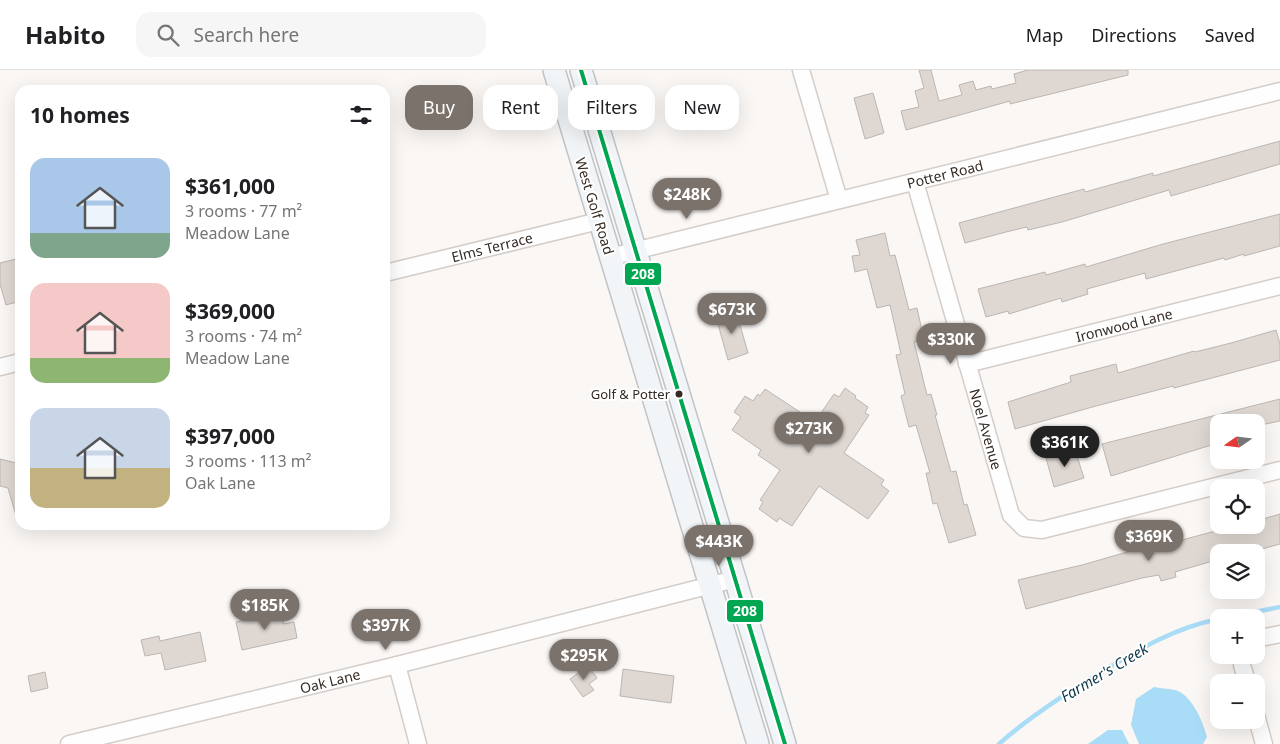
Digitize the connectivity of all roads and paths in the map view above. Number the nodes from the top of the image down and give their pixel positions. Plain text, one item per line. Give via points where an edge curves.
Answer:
1 (554, 70) edge
2 (581, 70) edge
3 (801, 70) edge
4 (1280, 91) edge
5 (914, 182) junction
6 (839, 200) junction
7 (599, 221) junction
8 (636, 250) junction
9 (610, 257) junction
10 (390, 272) edge
11 (1280, 286) edge
12 (15, 363) edge
13 (967, 364) junction
14 (0, 366) edge
15 (1280, 470) edge
16 (735, 579) junction
17 (710, 586) junction
18 (1280, 634) edge
19 (1265, 636) edge
20 (397, 664) junction
21 (1260, 729) edge
22 (69, 744) edge
23 (418, 744) edge
24 (758, 744) edge
25 (785, 744) edge
26 (1264, 744) edge

1 - 7 main road, West Golf Road
2 - 8 main road, West Golf Road
3 - 6 street
4 - 5 street, Potter Road
5 - 6 street, Potter Road
5 - 13 street, Noel Avenue
6 - 8 street, Potter Road
7 - 9 main road, West Golf Road
7 - 10 street, Elms Terrace
8 - 9 street, Potter Road
8 - 16 main road, West Golf Road
9 - 17 main road, West Golf Road
11 - 13 street, Ironwood Lane
12 - 14 street
13 - 15 street, Noel Avenue via 1011,515 1024,528 1042,530
16 - 17 street, Oak Lane
16 - 25 main road, West Golf Road
17 - 20 street, Oak Lane
17 - 24 main road, West Golf Road
18 - 19 street
20 - 22 street, Oak Lane
20 - 23 street
21 - 26 street

